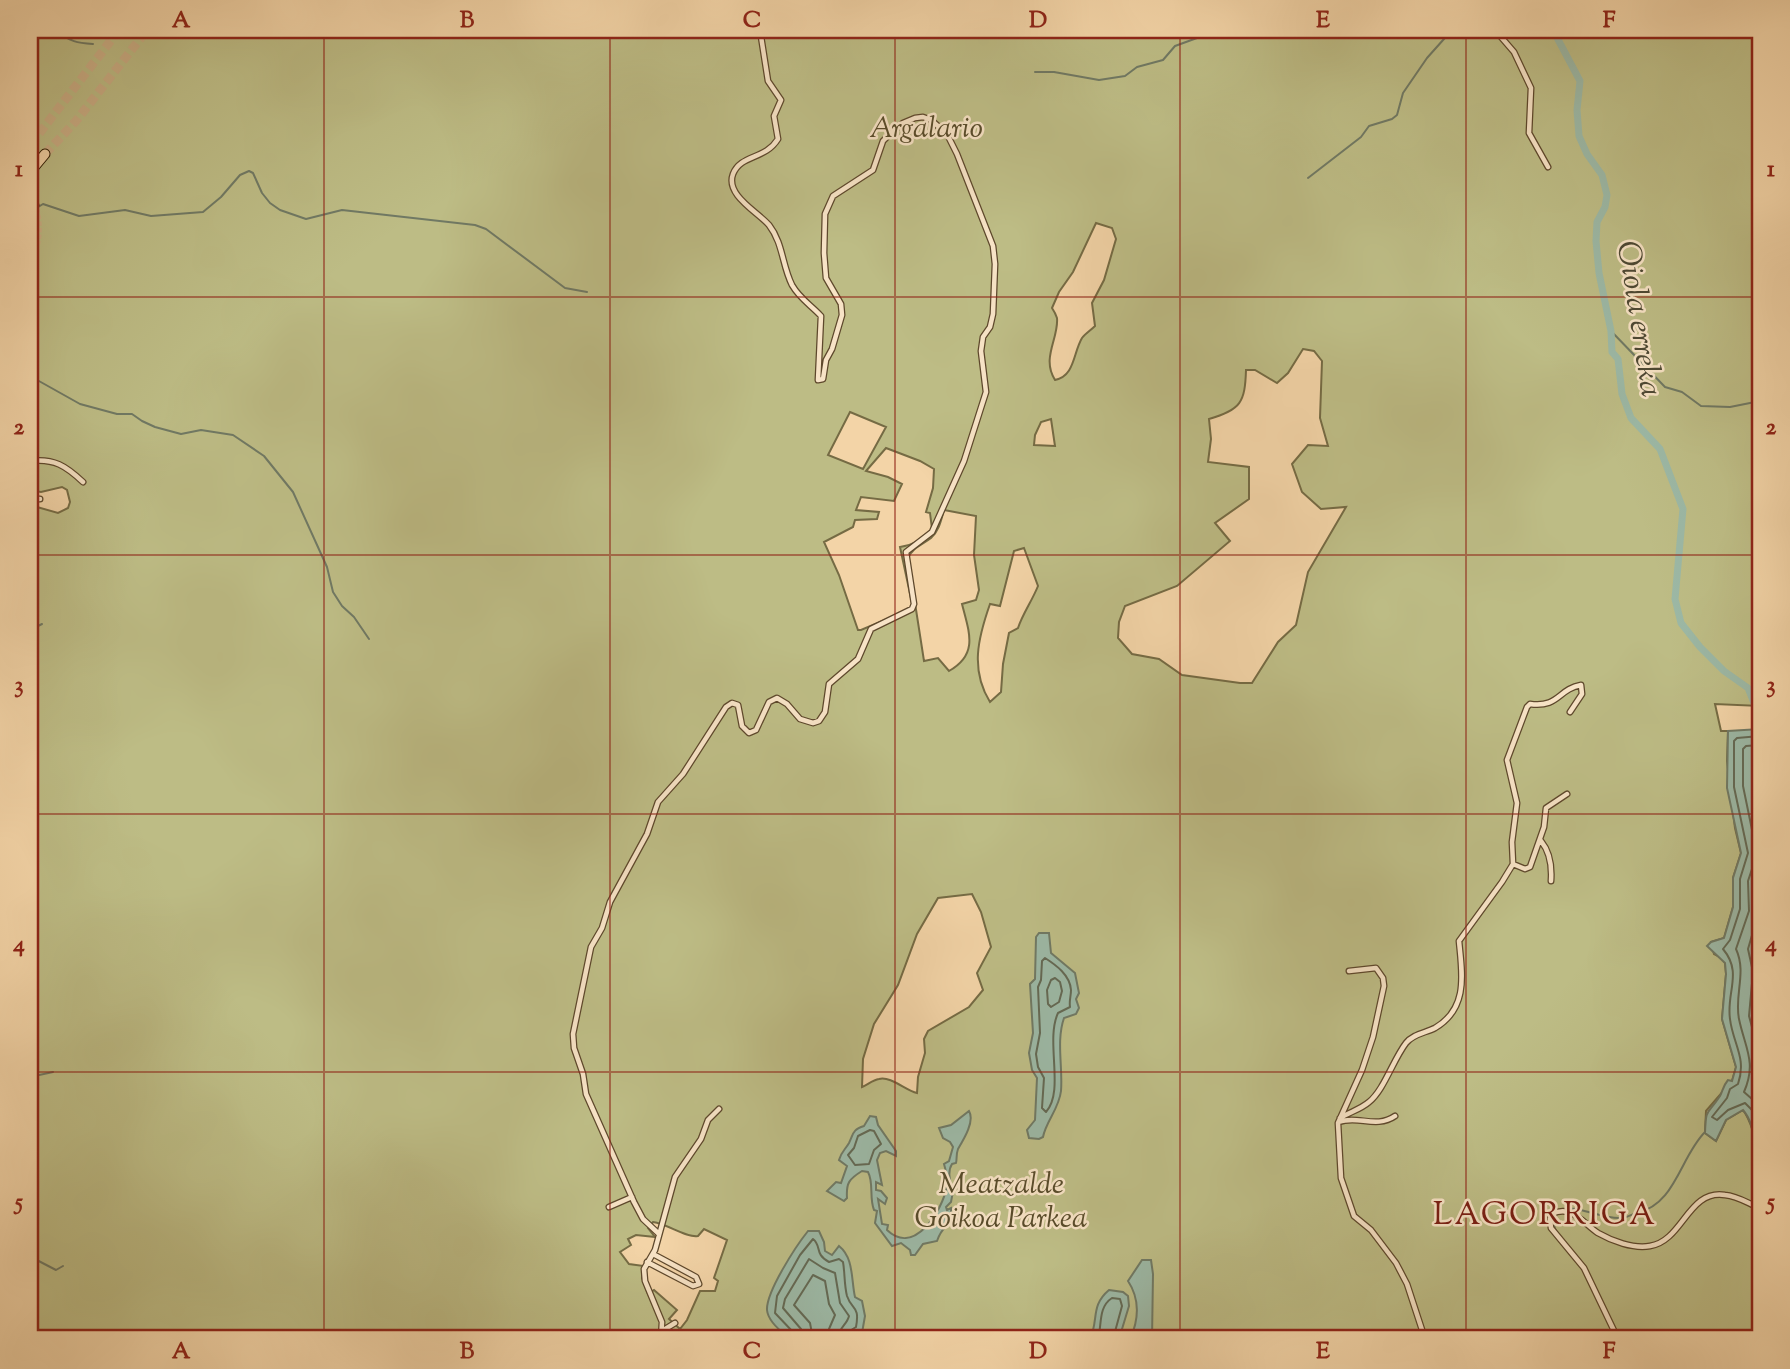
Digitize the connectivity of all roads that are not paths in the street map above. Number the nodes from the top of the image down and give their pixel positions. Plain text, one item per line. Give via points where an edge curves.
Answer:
1 (760, 30) edge
2 (1495, 30) edge
3 (45, 154) tunnel mouth
4 (1548, 167) dead end
5 (30, 172) edge
6 (30, 193) edge
7 (36, 205) dead end
8 (30, 461) edge
9 (83, 482) dead end
10 (30, 499) edge
11 (40, 499) dead end
12 (1570, 712) dead end
13 (1567, 793) dead end
14 (1540, 840) junction
15 (1513, 864) junction
16 (1551, 881) dead end
17 (1349, 971) dead end
18 (719, 1109) dead end
19 (1395, 1116) dead end
20 (1339, 1120) junction
21 (632, 1197) junction
22 (609, 1207) dead end
23 (1760, 1208) edge
24 (659, 1234) junction
25 (653, 1254) junction
26 (647, 1262) junction
27 (675, 1323) dead end
28 (662, 1331) junction
29 (661, 1339) edge
30 (1425, 1339) edge
31 (1618, 1339) edge

1 - 21 street via 768,81 781,100 774,116 778,139 765,154 738,166 732,185 772,229 796,291 821,316 818,380 825,375 842,315 826,278 825,214 833,196 873,170 883,141 903,123 923,117 947,134 993,246 993,314 981,351 986,391 964,461 932,532 906,552 912,609 872,629 858,659 830,684 819,720 800,719 776,698 769,702 757,730 749,733 742,726 738,705 726,707 683,774 658,802 647,834 606,911 587,960 573,1042 586,1094
2 - 4 street via 1514,52 1531,88 1530,134
3 - 5 highway
6 - 7 street
8 - 9 street via 62,464
10 - 11 street
12 - 15 street via 1582,694 1581,685 1543,706 1528,705 1508,756 1517,803
13 - 14 street via 1546,808
14 - 15 street via 1528,869
14 - 16 street via 1552,869
15 - 20 street via 1461,936 1463,983 1451,1015 1411,1038 1370,1102
17 - 20 street via 1376,968 1384,986 1362,1070
18 - 24 street via 675,1177
19 - 20 street via 1378,1123
20 - 30 street via 1340,1178 1350,1211 1381,1240 1396,1263
21 - 22 street
21 - 24 street via 643,1219
23 - 31 street via 1734,1196 1712,1195 1696,1204 1669,1238 1646,1247 1607,1238 1580,1216 1562,1211 1552,1214 1551,1228 1584,1268
24 - 25 street
25 - 26 street
25 - 26 street via 696,1277 699,1284 693,1286
26 - 28 street via 645,1281
27 - 28 street
28 - 29 street

